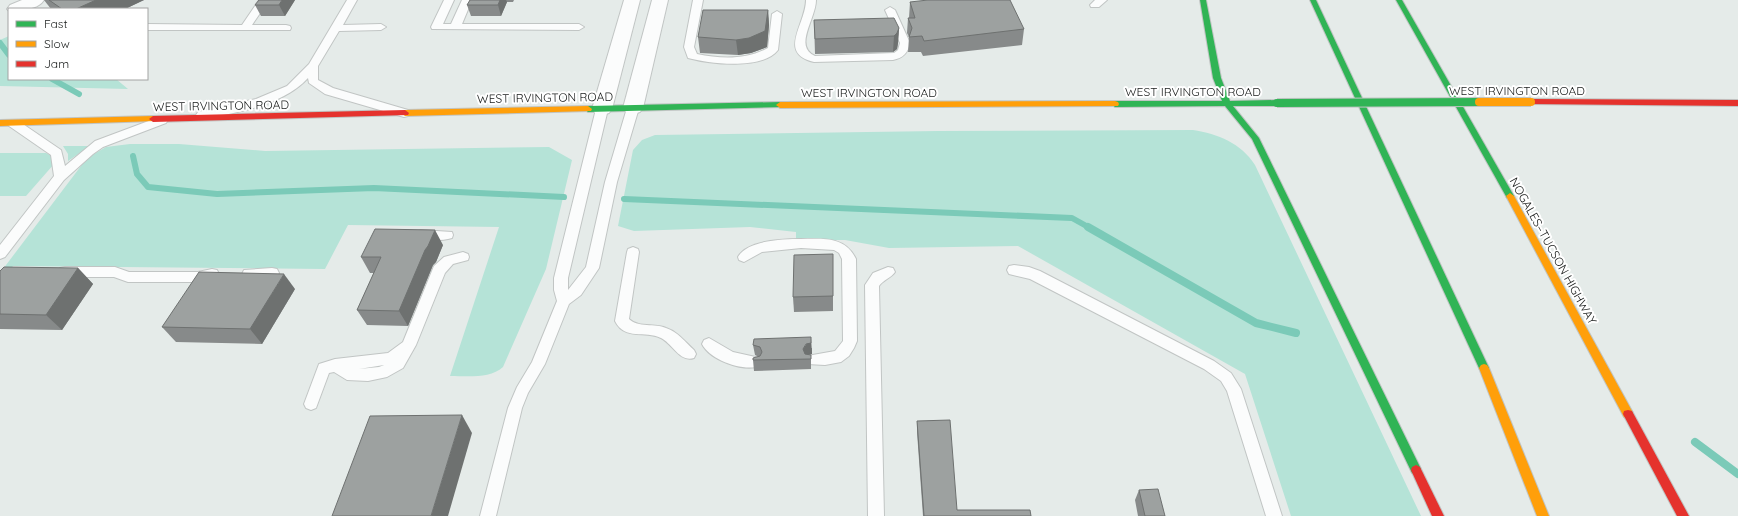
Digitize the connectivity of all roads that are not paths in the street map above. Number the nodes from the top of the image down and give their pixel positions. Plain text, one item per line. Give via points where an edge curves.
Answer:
1 (36, 0) edge
2 (264, 0) edge
3 (352, 0) edge
4 (449, 0) edge
5 (467, 0) edge
6 (632, 0) edge
7 (660, 0) edge
8 (698, 0) edge
9 (811, 0) edge
10 (1203, 0) edge
11 (1313, 0) edge
12 (1399, 0) edge
13 (18, 8) edge
14 (890, 10) dead end
15 (777, 14) dead end
16 (148, 27) edge
17 (455, 27) junction
18 (579, 27) dead end
19 (245, 28) junction
20 (286, 28) dead end
21 (336, 28) junction
22 (381, 28) dead end
23 (313, 66) junction
24 (1227, 103) junction
25 (1738, 103) edge
26 (633, 108) junction
27 (602, 109) junction
28 (407, 114) junction
29 (182, 119) junction
30 (166, 120) junction
31 (0, 123) edge
32 (13, 123) junction
33 (60, 177) junction
34 (408, 235) edge
35 (447, 235) dead end
36 (633, 252) dead end
37 (0, 254) edge
38 (744, 256) dead end
39 (463, 257) dead end
40 (1014, 270) dead end
41 (52, 272) edge
42 (888, 272) dead end
43 (272, 273) edge
44 (224, 274) edge
45 (240, 274) edge
46 (564, 301) junction
47 (709, 344) dead end
48 (689, 354) dead end
49 (812, 360) edge
50 (755, 362) edge
51 (311, 404) dead end
52 (488, 516) edge
53 (876, 516) edge
54 (1274, 516) edge
55 (1438, 516) edge
56 (1543, 516) edge
57 (1682, 516) edge

1 - 13 street
2 - 19 lane
3 - 21 lane
4 - 17 lane via 436,27
5 - 17 lane
6 - 27 street
7 - 26 street
8 - 15 lane via 689,47 692,56 707,60 754,60 773,50
9 - 14 lane via 810,14 801,32 800,49 804,55 814,59 892,57 902,52 904,43
10 - 24 main road via 1217,78
11 - 56 main road via 1483,366
12 - 57 main road, NOGALES–TUCSON HIGHWAY via 1486,154
16 - 19 lane
17 - 18 lane
19 - 20 lane
21 - 22 lane
21 - 23 lane
23 - 28 lane via 313,81 329,91
23 - 29 lane via 292,87 278,95 223,111
24 - 25 main road, WEST IRVINGTON ROAD, bridge
24 - 26 main road, WEST IRVINGTON ROAD
24 - 55 main road via 1255,138
26 - 27 main road, WEST IRVINGTON ROAD
26 - 46 lane via 611,182 592,268 576,291
27 - 28 main road, WEST IRVINGTON ROAD
27 - 46 lane via 561,278
28 - 29 main road, WEST IRVINGTON ROAD
29 - 30 main road, WEST IRVINGTON ROAD
30 - 32 main road, WEST IRVINGTON ROAD
30 - 33 lane via 99,144
31 - 32 main road, WEST IRVINGTON ROAD
32 - 33 lane via 57,153
33 - 37 lane
34 - 35 lane
36 - 48 lane via 622,321 636,330 655,330 668,335
38 - 49 lane via 761,248 780,244 827,244 841,248 847,253 850,326 848,349 833,359
39 - 51 lane via 449,260 439,270 409,345 398,364 382,373 368,375 347,374 329,367
40 - 54 lane via 1035,275 1209,365 1226,377 1234,389
41 - 44 lane via 115,272 128,277 198,277
42 - 53 lane via 878,277 872,285
43 - 45 lane
46 - 52 lane via 538,364 515,408
47 - 50 lane via 733,360

